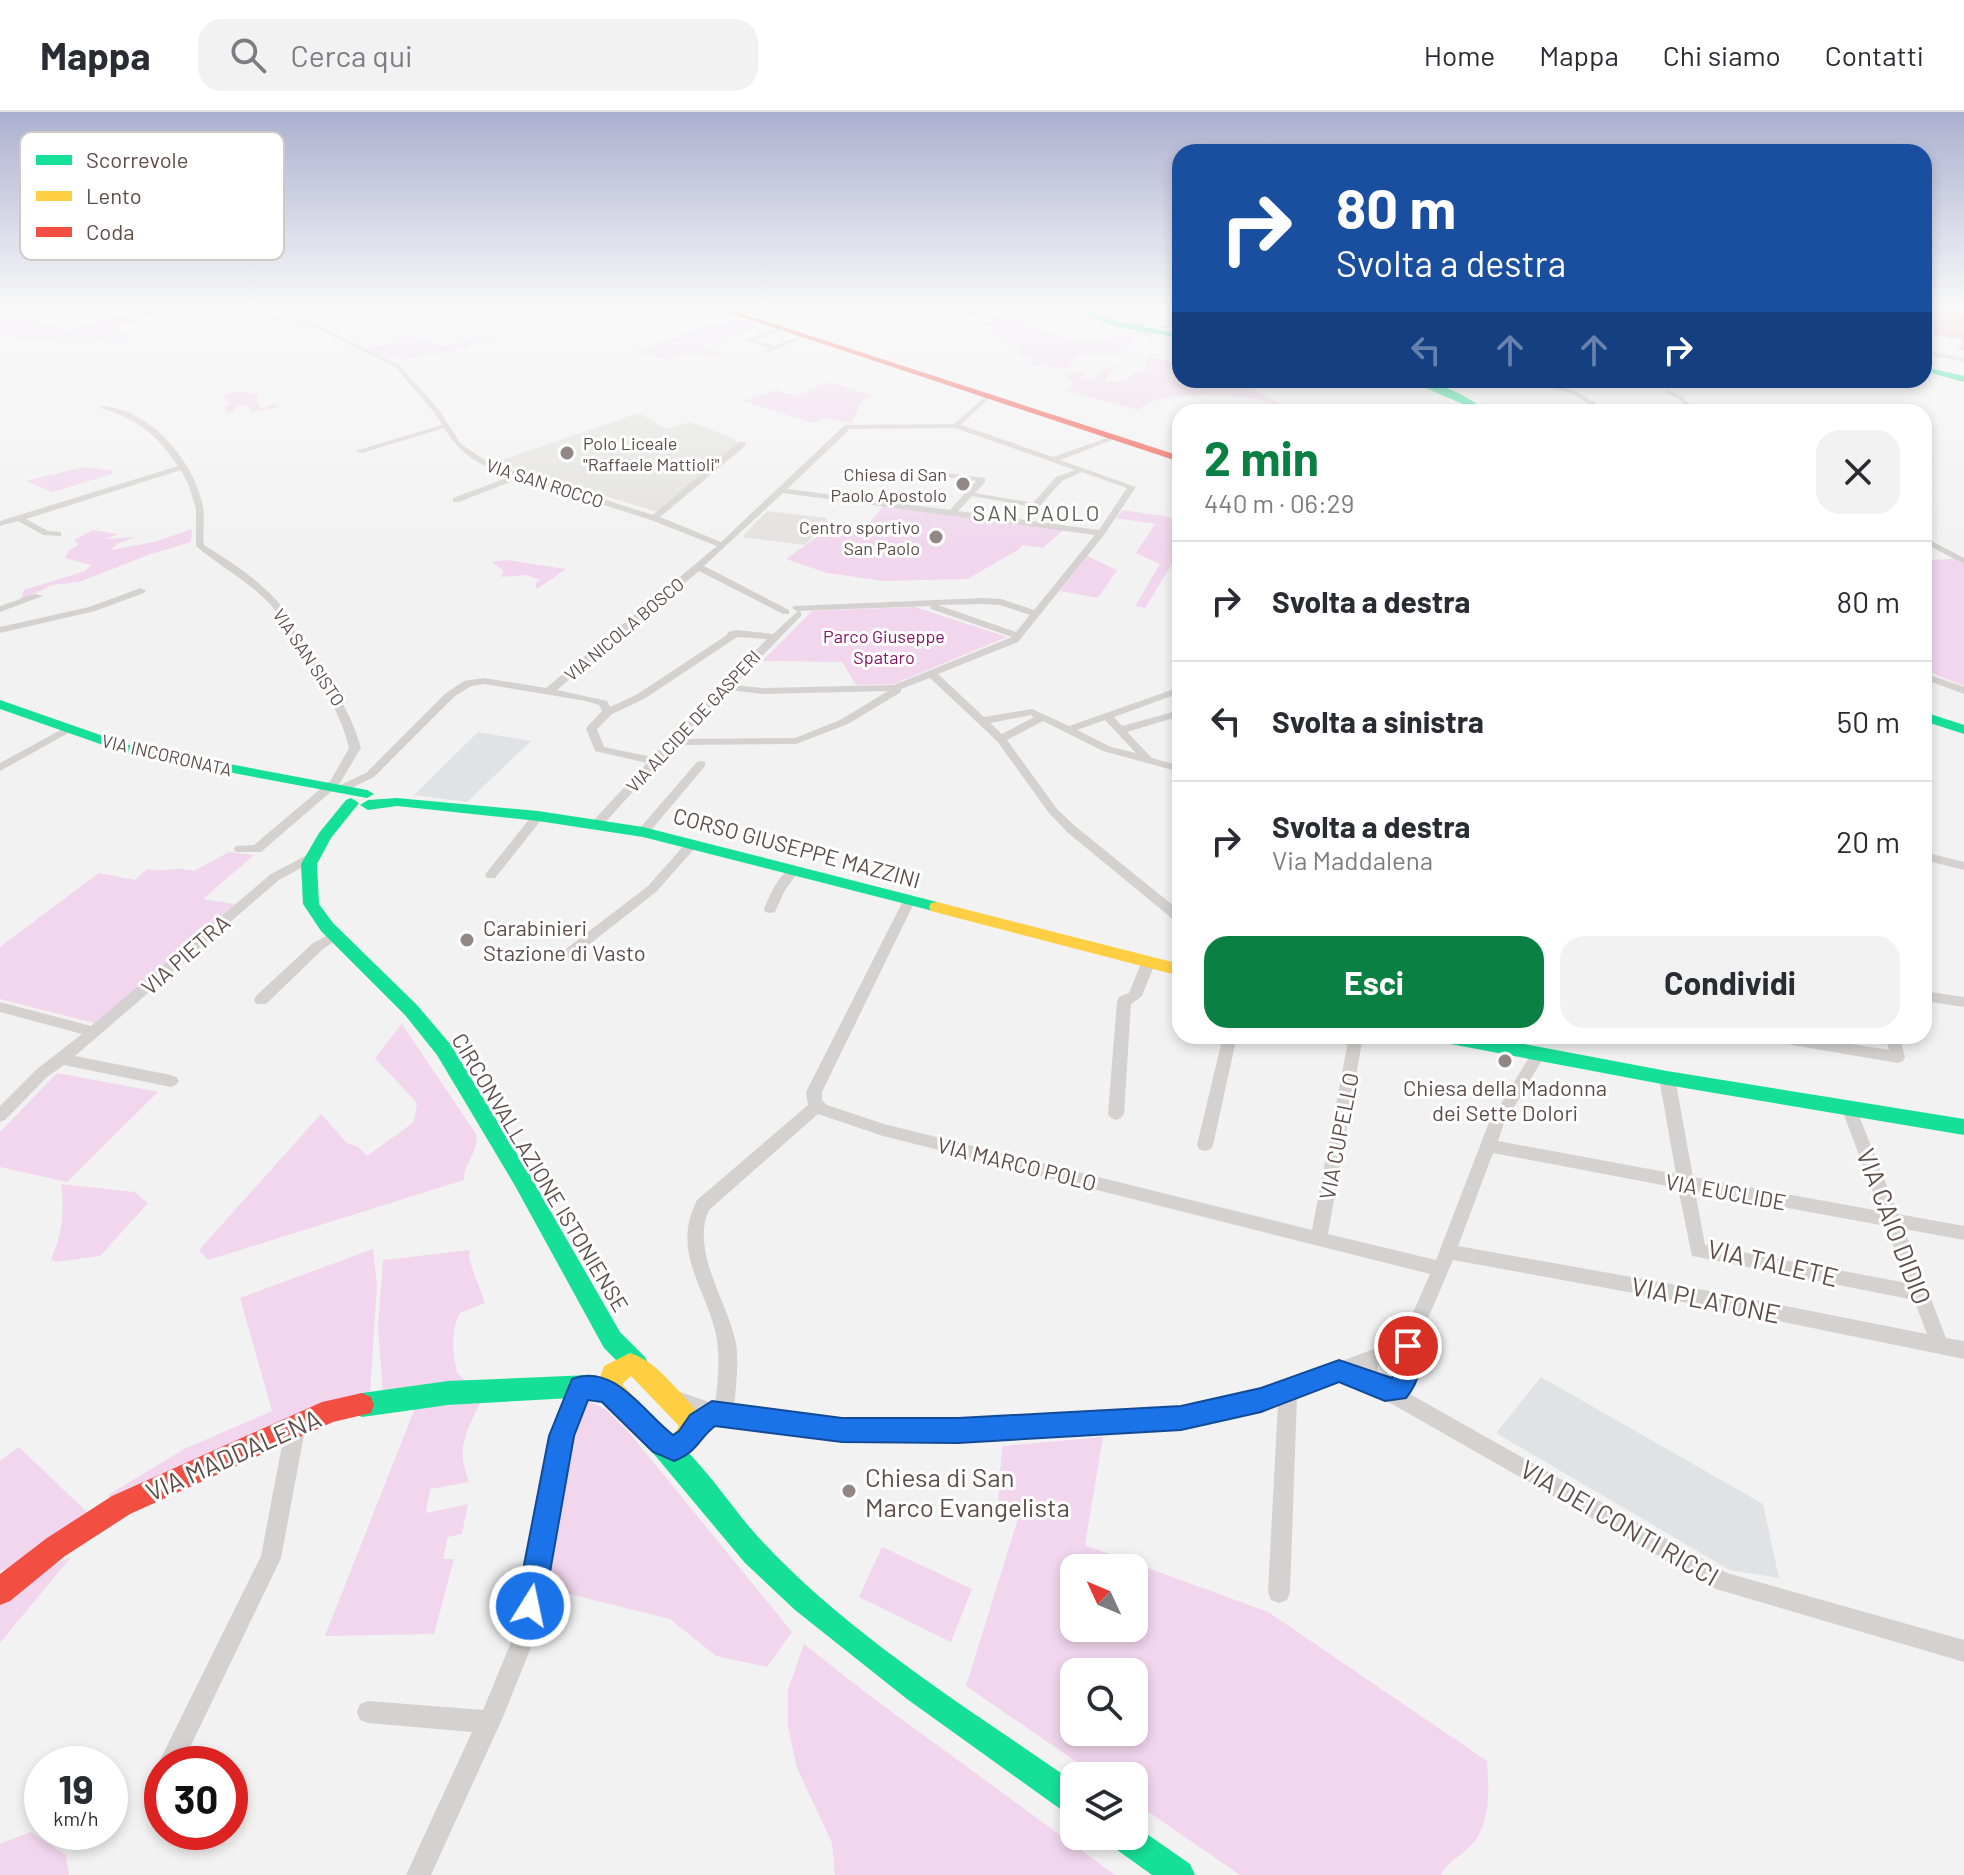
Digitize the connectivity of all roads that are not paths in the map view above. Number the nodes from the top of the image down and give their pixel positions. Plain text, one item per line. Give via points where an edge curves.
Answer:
1 (417, 388) edge
2 (964, 388) edge
3 (1436, 388) edge
4 (1447, 388) edge
5 (1560, 388) edge
6 (1668, 392) dead end
7 (988, 396) junction
8 (1471, 404) edge
9 (1479, 404) edge
10 (1594, 404) edge
11 (1687, 404) edge
12 (103, 407) dead end
13 (445, 426) junction
14 (956, 426) junction
15 (1112, 437) junction
16 (742, 444) dead end
17 (359, 451) dead end
18 (1172, 456) edge
19 (1055, 459) junction
20 (183, 467) junction
21 (1083, 469) junction
22 (934, 473) dead end
23 (518, 476) junction
24 (507, 480) junction
25 (780, 490) junction
26 (574, 493) junction
27 (975, 495) dead end
28 (456, 500) dead end
29 (952, 513) junction
30 (19, 518) junction
31 (654, 518) junction
32 (0, 524) edge
33 (1101, 533) junction
34 (58, 534) dead end
35 (1932, 544) edge
36 (722, 545) junction
37 (1964, 561) edge
38 (699, 567) junction
39 (141, 591) dead end
40 (38, 596) dead end
41 (926, 604) junction
42 (0, 609) edge
43 (793, 612) junction
44 (1037, 614) junction
45 (0, 630) edge
46 (1019, 636) junction
47 (774, 637) junction
48 (933, 675) junction
49 (1932, 679) edge
50 (904, 686) junction
51 (726, 687) junction
52 (554, 688) junction
53 (1964, 691) edge
54 (1172, 693) edge
55 (0, 704) edge
56 (615, 706) junction
57 (1106, 715) junction
58 (1172, 715) edge
59 (1043, 717) junction
60 (1932, 719) edge
61 (980, 721) junction
62 (68, 729) junction
63 (1068, 730) junction
64 (1121, 730) junction
65 (1964, 730) edge
66 (1001, 739) junction
67 (672, 742) junction
68 (654, 761) junction
69 (1149, 761) junction
70 (701, 764) dead end
71 (1172, 767) edge
72 (0, 768) edge
73 (370, 775) junction
74 (355, 798) junction
75 (538, 816) junction
76 (597, 824) junction
77 (643, 832) junction
78 (691, 845) junction
79 (240, 849) dead end
80 (313, 854) junction
81 (1932, 858) edge
82 (1964, 866) edge
83 (793, 871) junction
84 (491, 875) dead end
85 (909, 901) junction
86 (770, 909) dead end
87 (1172, 911) edge
88 (336, 935) junction
89 (567, 955) dead end
90 (1149, 961) junction
91 (1172, 968) edge
92 (1932, 997) edge
93 (261, 1000) dead end
94 (1964, 1002) edge
95 (0, 1007) edge
96 (94, 1032) junction
97 (1228, 1044) edge
98 (1355, 1044) edge
99 (1514, 1044) edge
100 (1817, 1044) edge
101 (1894, 1044) edge
102 (1538, 1055) junction
103 (62, 1059) junction
104 (1667, 1078) junction
105 (171, 1081) dead end
106 (818, 1105) junction
107 (1849, 1107) junction
108 (1116, 1114) dead end
109 (0, 1116) edge
110 (1964, 1127) edge
111 (1205, 1145) dead end
112 (1488, 1146) junction
113 (1685, 1184) junction
114 (1893, 1221) junction
115 (1964, 1233) edge
116 (1319, 1237) junction
117 (1444, 1261) junction
118 (1920, 1293) junction
119 (1411, 1337) junction
120 (612, 1340) junction
121 (1940, 1345) junction
122 (1964, 1350) edge
123 (1376, 1358) junction
124 (637, 1365) junction
125 (1339, 1371) junction
126 (1406, 1371) junction
127 (613, 1372) junction
128 (585, 1386) junction
129 (1379, 1386) junction
130 (663, 1391) junction
131 (1288, 1391) junction
132 (617, 1396) junction
133 (1423, 1410) junction
134 (718, 1414) junction
135 (296, 1424) junction
136 (690, 1435) junction
137 (662, 1444) junction
138 (690, 1472) junction
139 (0, 1591) edge
140 (1279, 1592) dead end
141 (1964, 1651) edge
142 (368, 1712) dead end
143 (489, 1722) junction
144 (179, 1746) edge
145 (1060, 1790) edge
146 (1144, 1850) edge
147 (418, 1875) edge
148 (1179, 1875) edge

1 - 13 street, VIA SAN ROCCO
2 - 7 main road
3 - 8 main road
4 - 9 main road
5 - 10 street
6 - 11 street
7 - 14 street
7 - 15 main road
12 - 20 street, VIA SAN SISTO via 147,425
13 - 17 street
13 - 23 street, VIA SAN ROCCO via 468,454
14 - 19 street
14 - 25 street via 848,427
15 - 18 main road
15 - 19 street
16 - 31 street
19 - 21 street
20 - 30 street
20 - 74 street, VIA SAN SISTO via 200,509 200,546 277,606 346,713 355,748 339,778
21 - 27 street via 1059,479 1035,506
21 - 33 street via 1132,487
22 - 29 street via 982,480
23 - 24 street
23 - 26 street, VIA SAN ROCCO
24 - 26 street via 562,498
24 - 28 street
25 - 29 street
25 - 36 street
26 - 31 street, VIA SAN ROCCO
29 - 33 street
30 - 32 street
30 - 34 street
31 - 36 street, VIA SAN ROCCO
33 - 44 street
35 - 37 street
36 - 38 street
38 - 43 street
38 - 52 street, VIA NICOLA BOSCO
39 - 45 street via 92,609
40 - 42 street
41 - 43 street
41 - 44 street via 1001,602
41 - 46 street
43 - 47 street, VIA ALCIDE DE GASPERI
44 - 46 street
46 - 48 street
47 - 51 street, VIA ALCIDE DE GASPERI
47 - 56 street via 736,633 630,702
48 - 50 street
48 - 61 street
49 - 53 street
50 - 51 street via 763,691
50 - 67 street via 844,722 796,741
51 - 67 street, VIA ALCIDE DE GASPERI
52 - 56 street
52 - 73 street via 468,683
54 - 57 street
55 - 62 main road, VIA INCORONATA
56 - 68 street via 591,728 599,749
57 - 63 street
57 - 64 street
58 - 64 street
59 - 61 street via 1026,711
59 - 63 street
59 - 66 street
60 - 65 main road
61 - 66 street
62 - 72 street
62 - 74 main road, VIA INCORONATA via 126,749
63 - 69 street
64 - 69 street
66 - 87 street via 1053,811
67 - 68 street, VIA ALCIDE DE GASPERI
68 - 76 street, VIA ALCIDE DE GASPERI
69 - 71 street
70 - 77 street
73 - 74 street
73 - 74 street
74 - 75 main road, CORSO GIUSEPPE MAZZINI
74 - 79 street via 257,849
74 - 80 main road
75 - 76 main road, CORSO GIUSEPPE MAZZINI
75 - 84 street
76 - 77 main road, CORSO GIUSEPPE MAZZINI
77 - 78 main road, CORSO GIUSEPPE MAZZINI
78 - 83 main road, CORSO GIUSEPPE MAZZINI
78 - 89 street via 652,889
80 - 88 main road, CIRCONVALLAZIONE ISTONIENSE via 307,875 311,904
80 - 96 street, VIA PIETRA via 275,877
81 - 82 street
83 - 85 main road, CORSO GIUSEPPE MAZZINI
83 - 86 street
85 - 90 main road, CORSO GIUSEPPE MAZZINI
85 - 106 street via 814,1092
88 - 93 street
88 - 120 main road, CIRCONVALLAZIONE ISTONIENSE via 444,1050
90 - 91 main road, CORSO GIUSEPPE MAZZINI
90 - 108 street via 1135,996 1124,1001
92 - 94 street
95 - 96 street
96 - 103 street, VIA PIETRA
97 - 111 street
98 - 116 street, VIA CUPELLO
99 - 102 main road
100 - 101 street via 1898,1057
102 - 104 main road
102 - 112 street via 1504,1108
103 - 105 street
103 - 109 street, VIA PIETRA
104 - 107 main road
104 - 113 street, VIA TALETE
106 - 116 street, VIA MARCO POLO via 898,1133
106 - 134 street via 703,1205 695,1218 695,1240 728,1346
107 - 110 main road
107 - 114 street, VIA CAIO DIDIO
112 - 113 street, VIA EUCLIDE
112 - 117 street
113 - 114 street, VIA EUCLIDE
113 - 118 street, VIA TALETE via 1698,1251
114 - 115 street, VIA EUCLIDE
114 - 118 street, VIA CAIO DIDIO
116 - 117 street, VIA MARCO POLO
117 - 119 street
117 - 121 street, VIA PLATONE via 1710,1299
118 - 121 street, VIA CAIO DIDIO
119 - 123 street
119 - 126 street
120 - 124 main road, CIRCONVALLAZIONE ISTONIENSE
120 - 127 main road
121 - 122 street, VIA PLATONE
123 - 125 street
123 - 126 street via 1396,1359
123 - 129 street via 1368,1369
124 - 127 main road, VIA MADDALENA
124 - 130 main road, CIRCONVALLAZIONE ISTONIENSE
125 - 129 street
125 - 131 street
126 - 129 street via 1402,1388
126 - 133 street
127 - 128 main road, VIA MADDALENA
127 - 132 main road via 609,1386
128 - 132 main road, VIA MADDALENA
128 - 135 main road, VIA MADDALENA via 385,1400 331,1410
128 - 143 street via 562,1436 525,1635
129 - 133 street, VIA DEI CONTI RICCI
130 - 134 street
130 - 136 main road, CIRCONVALLAZIONE ISTONIENSE via 691,1421
131 - 134 street via 1181,1418 958,1431 842,1430
131 - 140 street
132 - 137 main road
133 - 141 street, VIA DEI CONTI RICCI via 1723,1582
134 - 136 street
135 - 139 main road, VIA MADDALENA via 121,1505
135 - 144 street via 271,1558
136 - 137 main road via 674,1448
136 - 138 main road via 685,1451
137 - 138 main road
138 - 145 main road via 731,1528 833,1626
142 - 143 street
143 - 147 street
146 - 148 main road

